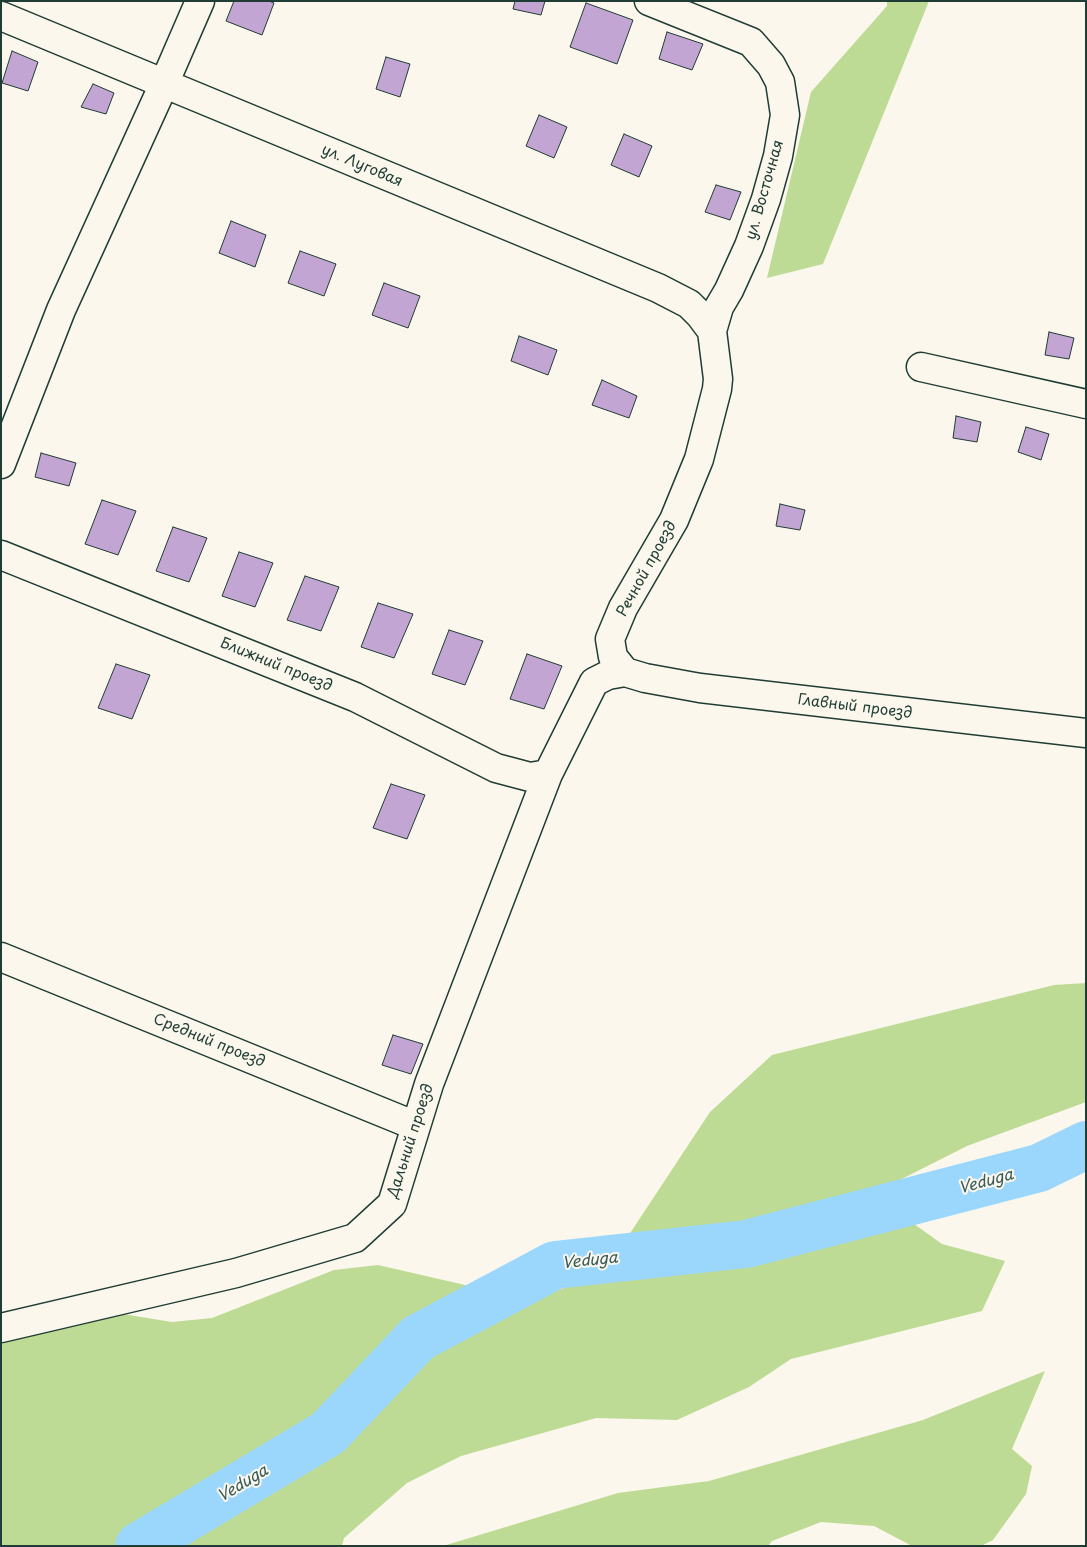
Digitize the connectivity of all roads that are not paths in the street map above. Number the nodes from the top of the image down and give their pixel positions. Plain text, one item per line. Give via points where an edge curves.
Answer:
1 (200, 1) edge
2 (648, 1) edge
3 (1, 16) edge
4 (164, 84) junction
5 (712, 330) junction
6 (921, 367) dead end
7 (1086, 404) edge
8 (1, 464) edge
9 (1, 555) edge
10 (626, 672) junction
11 (1086, 733) edge
12 (548, 774) junction
13 (1, 956) edge
14 (416, 1126) junction
15 (1, 1328) edge

1 - 4 street
2 - 5 street, ул. Восточная via 751,42 771,65 780,82 785,115 778,156 749,246 719,306
3 - 4 street, ул. Луговая
4 - 5 street, ул. Луговая via 658,288 689,304
4 - 8 street via 61,310
5 - 10 street, Речной проезд via 717,389 699,459 674,520 623,608 610,639 613,657
6 - 7 street
9 - 12 street, Ближний проезд via 355,697 496,768 530,777
10 - 11 street, Главный проезд via 700,688
10 - 12 street via 608,675 594,682
12 - 14 street, Дальний проезд via 429,1084
13 - 14 street, Средний проезд
14 - 15 street, Дальний проезд via 392,1204 355,1238 236,1273

